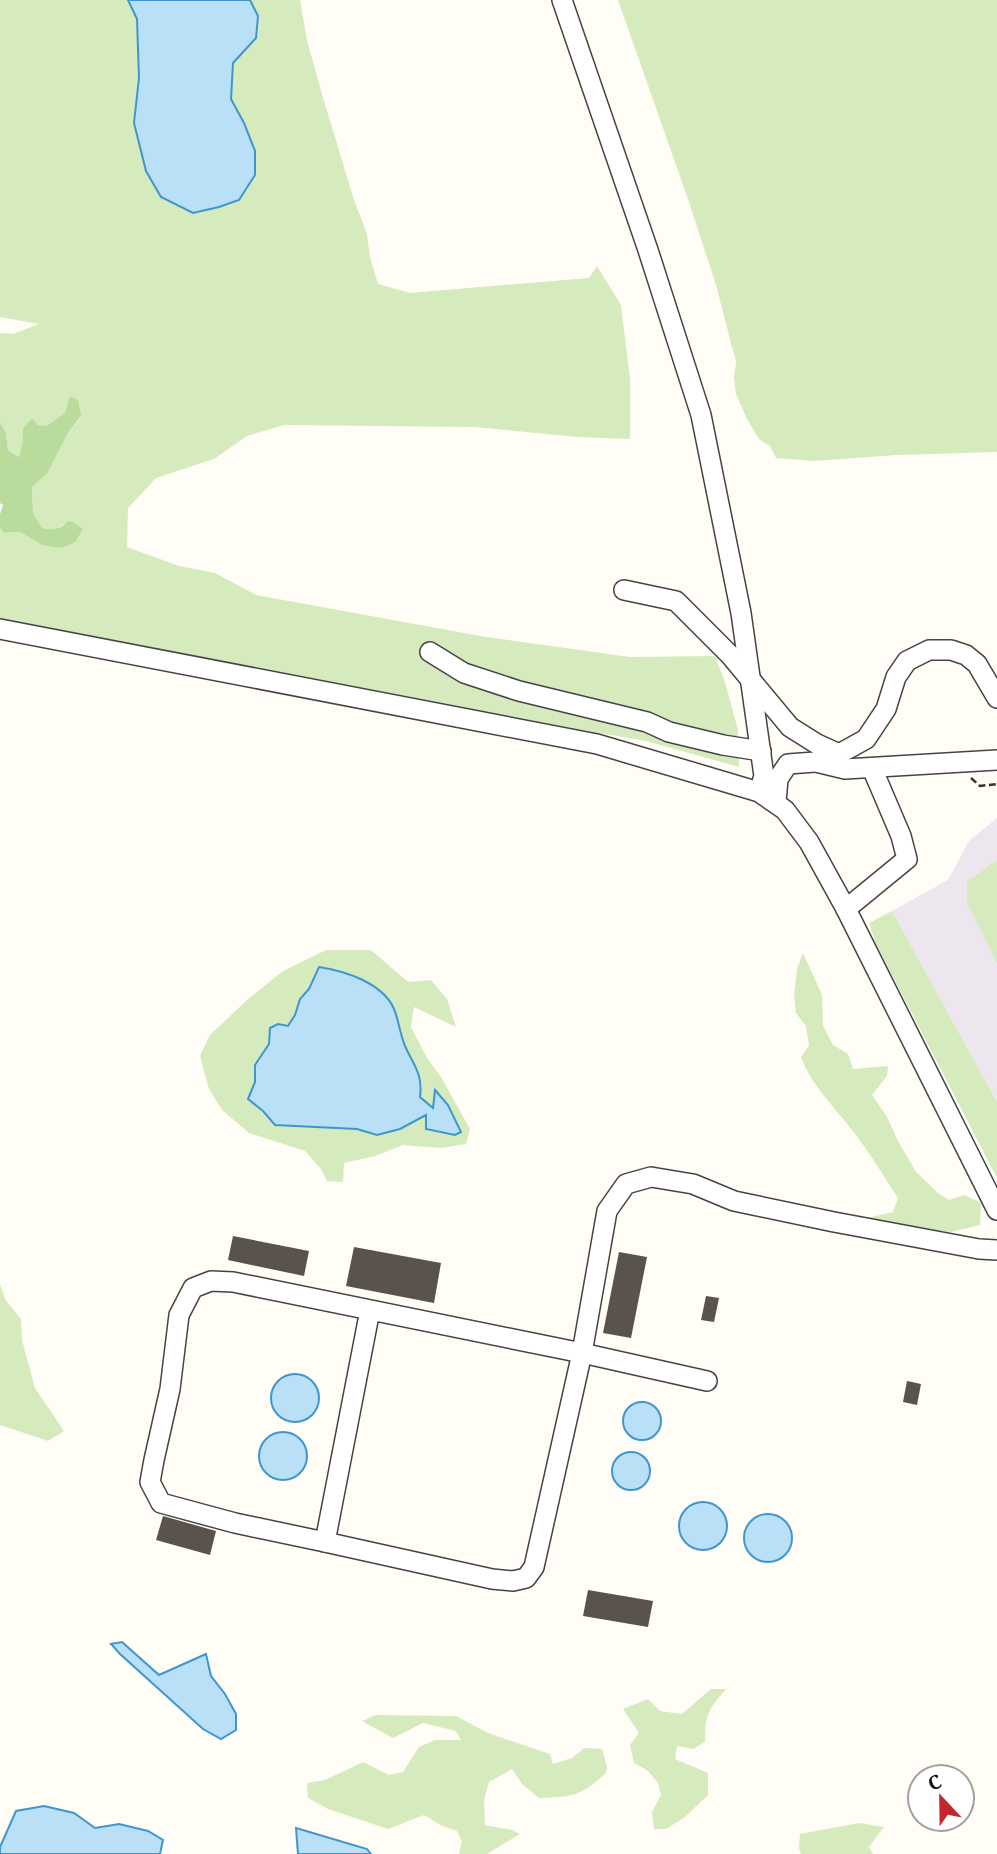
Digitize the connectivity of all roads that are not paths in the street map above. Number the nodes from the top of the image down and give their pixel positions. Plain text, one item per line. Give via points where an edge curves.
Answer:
1 (562, 0) edge
2 (624, 590) dead end
3 (0, 629) edge
4 (430, 652) dead end
5 (751, 681) junction
6 (997, 698) edge
7 (761, 751) junction
8 (839, 754) junction
9 (997, 760) edge
10 (815, 762) junction
11 (872, 768) junction
12 (768, 797) junction
13 (846, 909) junction
14 (997, 1210) edge
15 (997, 1250) edge
16 (369, 1310) junction
17 (582, 1353) junction
18 (707, 1381) dead end
19 (325, 1542) junction

1 - 5 street via 701,415
2 - 5 street via 676,601
3 - 12 street via 597,744
4 - 7 street via 464,673 519,691 647,722 669,732
5 - 7 street
5 - 8 street via 790,727
6 - 8 street via 967,655 929,650 907,661 896,677 886,709 866,738
7 - 12 street
8 - 10 street
9 - 11 street
10 - 11 street via 845,769
10 - 12 street via 788,764
11 - 13 street via 907,859
12 - 13 street via 785,810 809,842
13 - 14 street
15 - 17 street via 822,1220 651,1177 626,1184 607,1211
16 - 17 street
16 - 19 street
16 - 19 street via 211,1281 193,1288 179,1315 170,1389 150,1482 161,1503
17 - 18 street
17 - 19 street via 534,1567 526,1578 492,1579

